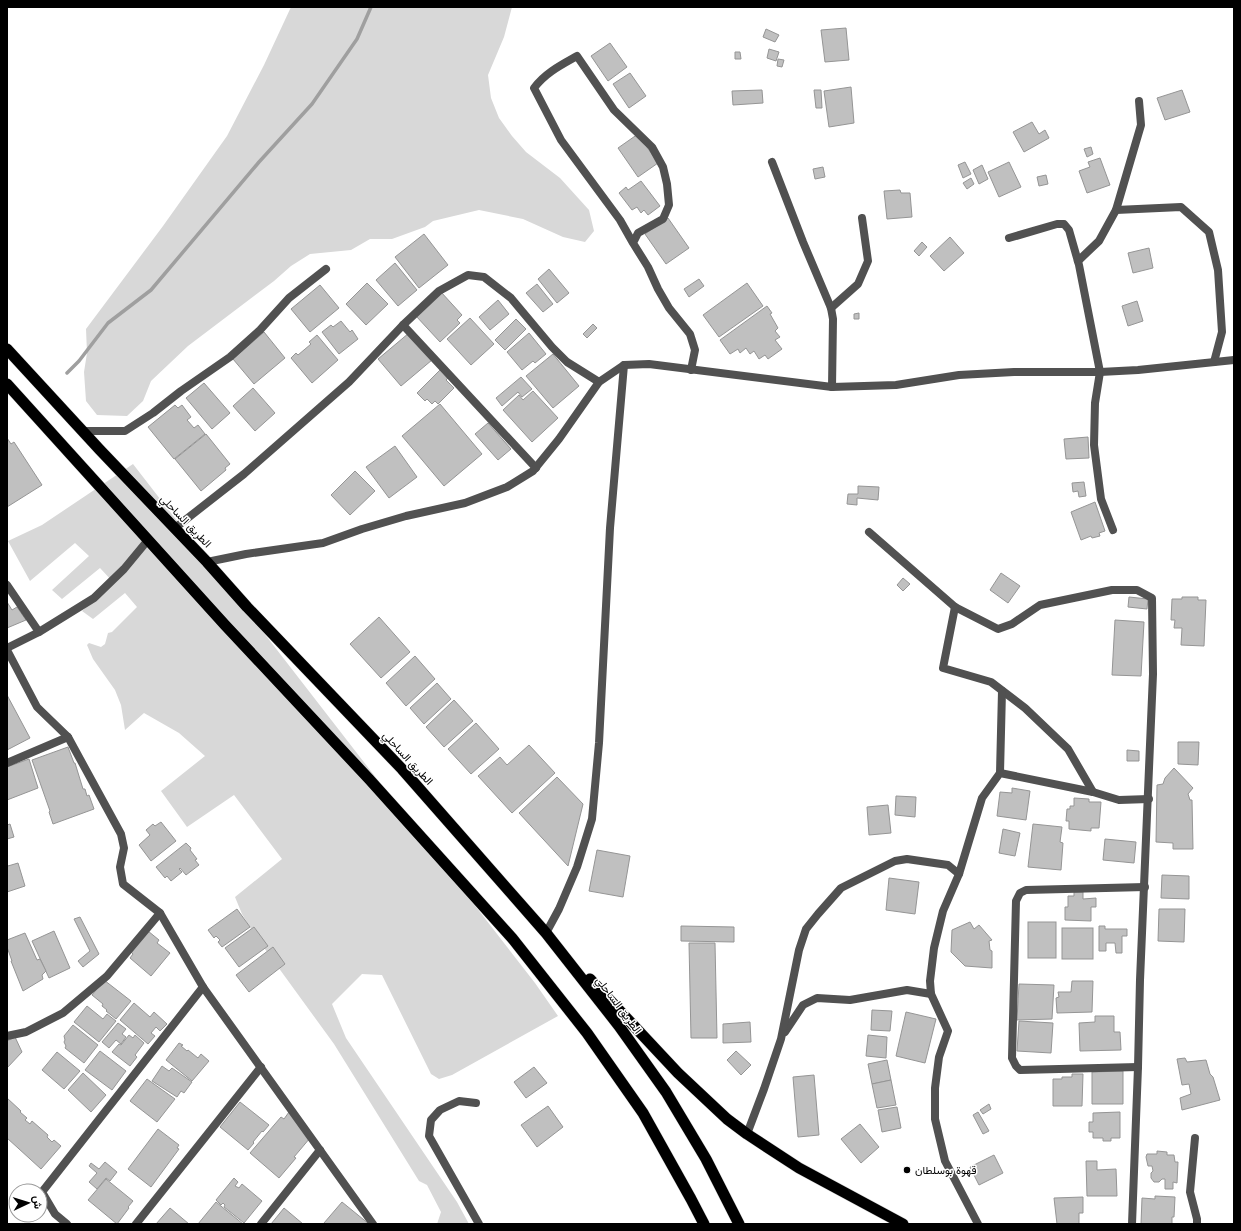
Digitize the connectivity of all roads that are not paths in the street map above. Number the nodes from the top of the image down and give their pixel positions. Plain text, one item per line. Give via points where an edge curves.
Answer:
1 (1139, 101) dead end
2 (772, 162) dead end
3 (1116, 210) junction
4 (862, 218) dead end
5 (1009, 238) dead end
6 (633, 243) junction
7 (1078, 261) junction
8 (326, 269) dead end
9 (830, 308) junction
10 (403, 325) junction
11 (7, 349) edge
12 (1234, 360) edge
13 (1214, 362) junction
14 (624, 365) junction
15 (691, 370) junction
16 (1100, 372) junction
17 (599, 382) junction
18 (7, 384) edge
19 (832, 386) junction
20 (83, 432) junction
21 (536, 468) junction
22 (175, 528) junction
23 (1113, 530) dead end
24 (869, 532) dead end
25 (148, 540) junction
26 (207, 562) junction
27 (7, 584) edge
28 (955, 607) junction
29 (39, 632) junction
30 (7, 649) edge
31 (1002, 691) junction
32 (68, 737) junction
33 (7, 763) edge
34 (1000, 773) junction
35 (1093, 792) junction
36 (1149, 800) junction
37 (959, 874) junction
38 (1145, 887) junction
39 (160, 913) junction
40 (546, 933) junction
41 (203, 987) junction
42 (931, 994) junction
43 (7, 1036) edge
44 (781, 1039) junction
45 (261, 1067) junction
46 (1138, 1068) junction
47 (476, 1103) dead end
48 (747, 1134) junction
49 (1194, 1138) dead end
50 (320, 1150) junction
51 (691, 1199) junction
52 (67, 1224) edge
53 (136, 1224) edge
54 (261, 1224) edge
55 (373, 1224) edge
56 (479, 1224) edge
57 (694, 1224) edge
58 (704, 1224) edge
59 (739, 1224) edge
60 (903, 1224) edge
61 (978, 1224) edge
62 (1132, 1224) edge
63 (1197, 1224) edge

1 - 3 street via 1141,125
2 - 9 street
3 - 7 street via 1098,241
3 - 13 street via 1181,207 1209,232 1218,270 1222,332
4 - 9 street via 868,260 858,284
5 - 7 street via 1064,224 1069,230
6 - 6 street via 638,233 663,219 668,206 663,167 652,147 614,110 577,56 540,79 534,88 562,140 620,220
6 - 15 street via 669,308 690,334 695,350
7 - 16 street
8 - 20 street via 289,298 260,330 230,357 153,413 125,431
9 - 19 street via 833,319
10 - 17 street via 439,291 468,275 484,277 511,298 567,362
10 - 21 street
10 - 22 street via 349,382 244,474
11 - 20 highway, الطريق الساحلي
12 - 13 street
13 - 16 street
14 - 15 street via 649,364
14 - 17 street
14 - 40 street via 610,528 599,743 592,819 577,867
15 - 19 street
16 - 19 street via 1014,372 959,375 896,385
16 - 23 street via 1095,403 1094,445 1101,499
17 - 21 street
18 - 25 highway
20 - 22 highway, الطريق الساحلي
21 - 26 street via 507,487 465,503 406,516 323,543
22 - 26 highway, الطريق الساحلي
24 - 28 street
25 - 29 street via 124,569 94,598
25 - 51 highway via 512,938 587,1033 643,1113
26 - 40 highway, الطريق الساحلي via 402,770
27 - 29 street
28 - 31 street via 943,668 991,682
28 - 36 street via 998,629 1012,624 1040,605 1112,590 1137,590 1152,598 1153,674
29 - 30 street
30 - 32 street via 37,707
31 - 34 street
31 - 35 street via 1025,708 1068,749
32 - 33 street
32 - 39 street via 120,834 124,848 120,867 123,884
34 - 35 street
34 - 37 street via 982,798
35 - 36 street via 1119,800
36 - 38 street
37 - 42 street via 943,911 934,948
37 - 44 street via 948,865 907,858 895,861 841,888 806,928
38 - 46 street
38 - 46 street via 1026,890 1020,893 1016,901 1012,1058 1016,1066 1020,1070
39 - 41 street
39 - 43 street via 107,976 63,1013 26,1032
40 - 48 highway via 678,1073 727,1119
40 - 59 highway, الطريق الساحلي via 619,1026 666,1092 706,1159
41 - 45 street
41 - 52 street via 42,1192 55,1214
42 - 44 street via 907,990 850,1000 817,998 803,1005
42 - 61 street via 948,1031 939,1057 935,1119 945,1161
44 - 48 street
45 - 50 street
45 - 53 street
46 - 62 street
47 - 56 street via 459,1101 440,1110 432,1120 428,1136
48 - 60 highway via 799,1168
49 - 63 street via 1190,1192
50 - 54 street
50 - 55 street
51 - 57 highway
51 - 58 highway

